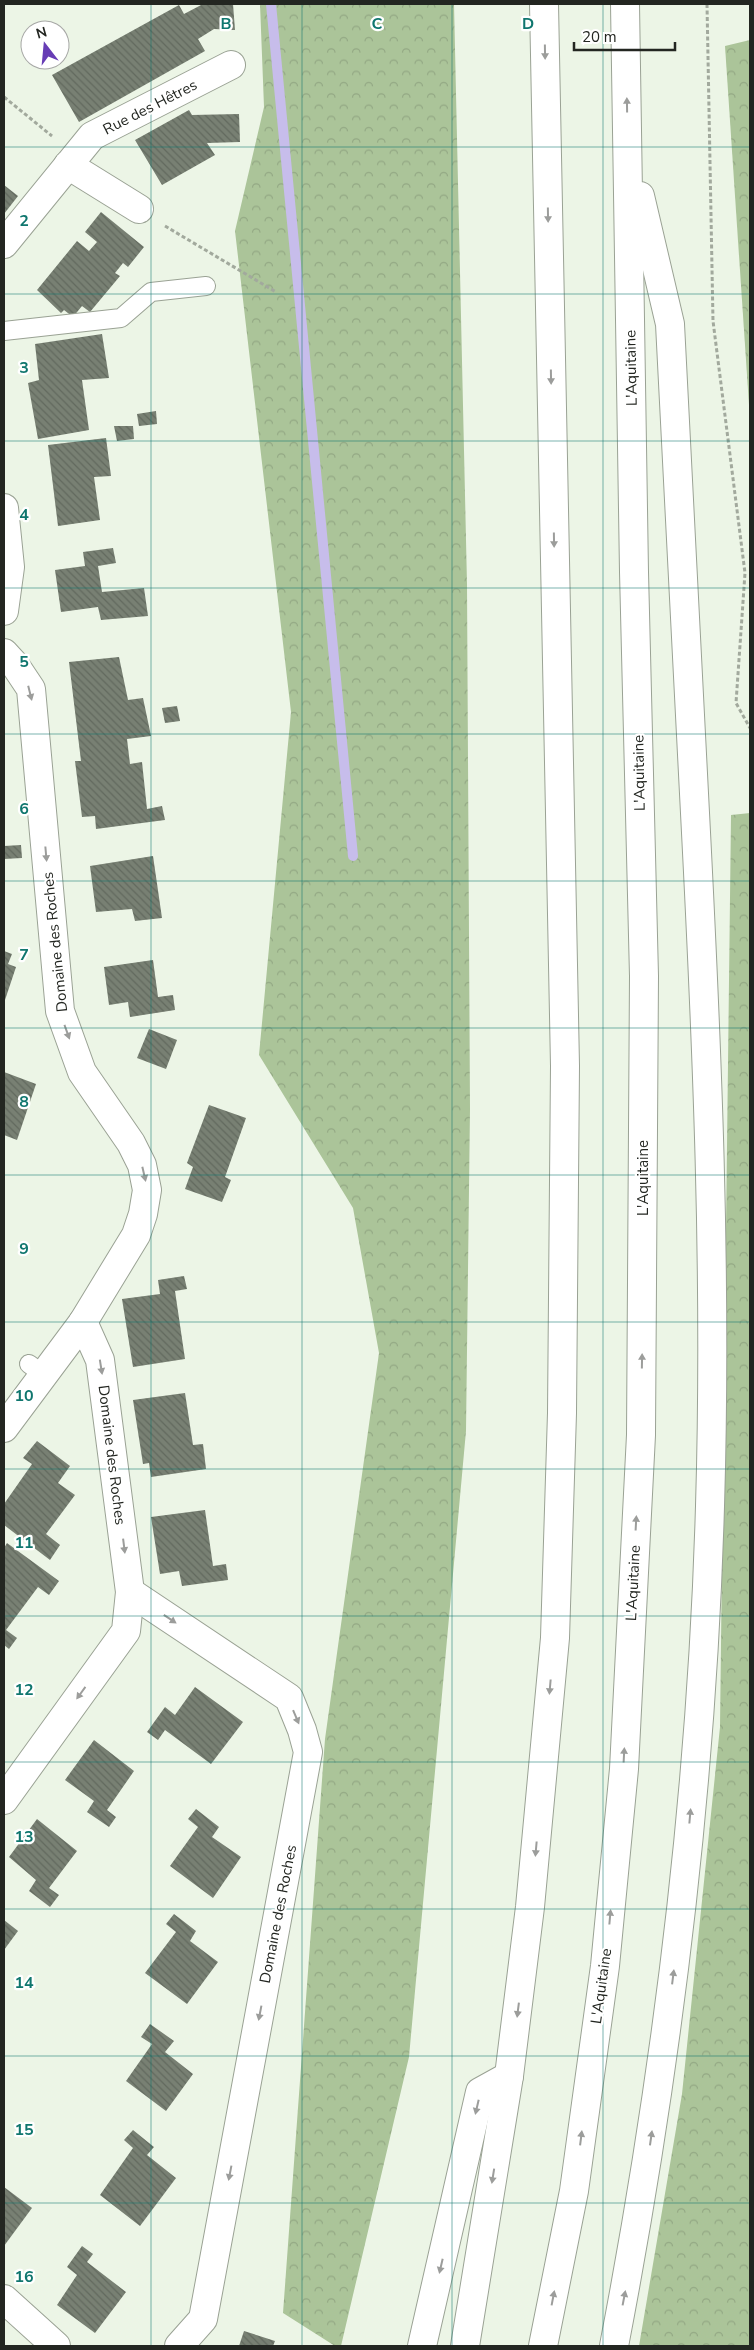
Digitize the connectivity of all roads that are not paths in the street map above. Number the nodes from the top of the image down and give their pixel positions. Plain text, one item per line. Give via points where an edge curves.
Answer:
1 (544, 4) edge
2 (625, 4) edge
3 (231, 65) dead end
4 (628, 153) junction
5 (72, 161) junction
6 (139, 210) road end
7 (4, 244) edge
8 (206, 286) dead end
9 (4, 331) edge
10 (4, 508) edge
11 (4, 612) edge
12 (4, 653) edge
13 (84, 1308) junction
14 (4, 1428) edge
15 (130, 1592) junction
16 (4, 1800) edge
17 (510, 2076) junction
18 (4, 2299) edge
19 (56, 2346) edge
20 (179, 2346) edge
21 (422, 2346) edge
22 (465, 2346) edge
23 (543, 2346) edge
24 (614, 2346) edge

1 -> 17 main road via 565,1066 562,1414 555,1638 530,1907
4 -> 2 main road, L'Aquitaine
3 - 5 main road, Rue des Hêtres via 92,136
23 -> 4 main road, L'Aquitaine via 574,2191 605,1966 624,1769 641,1435 644,976
24 -> 4 main road via 643,2193 667,2028 688,1846 701,1685 712,1408 712,1178 670,324
5 - 6 main road
5 - 7 main road, Rue des Hêtres
8 - 9 lane via 151,292 121,318
10 - 11 main road via 10,567
12 -> 13 main road, Domaine des Roches via 31,690 60,1011 82,1072 131,1143 142,1165 147,1190 136,1235
13 - 14 main road, Domaine des Roches via 36,1369
13 -> 15 main road, Domaine des Roches via 100,1360
15 -> 16 main road, Domaine des Roches via 126,1631
15 -> 20 main road, Domaine des Roches via 288,1698 308,1752 203,2320
17 -> 21 main road via 480,2092
17 -> 22 main road
18 - 19 main road

